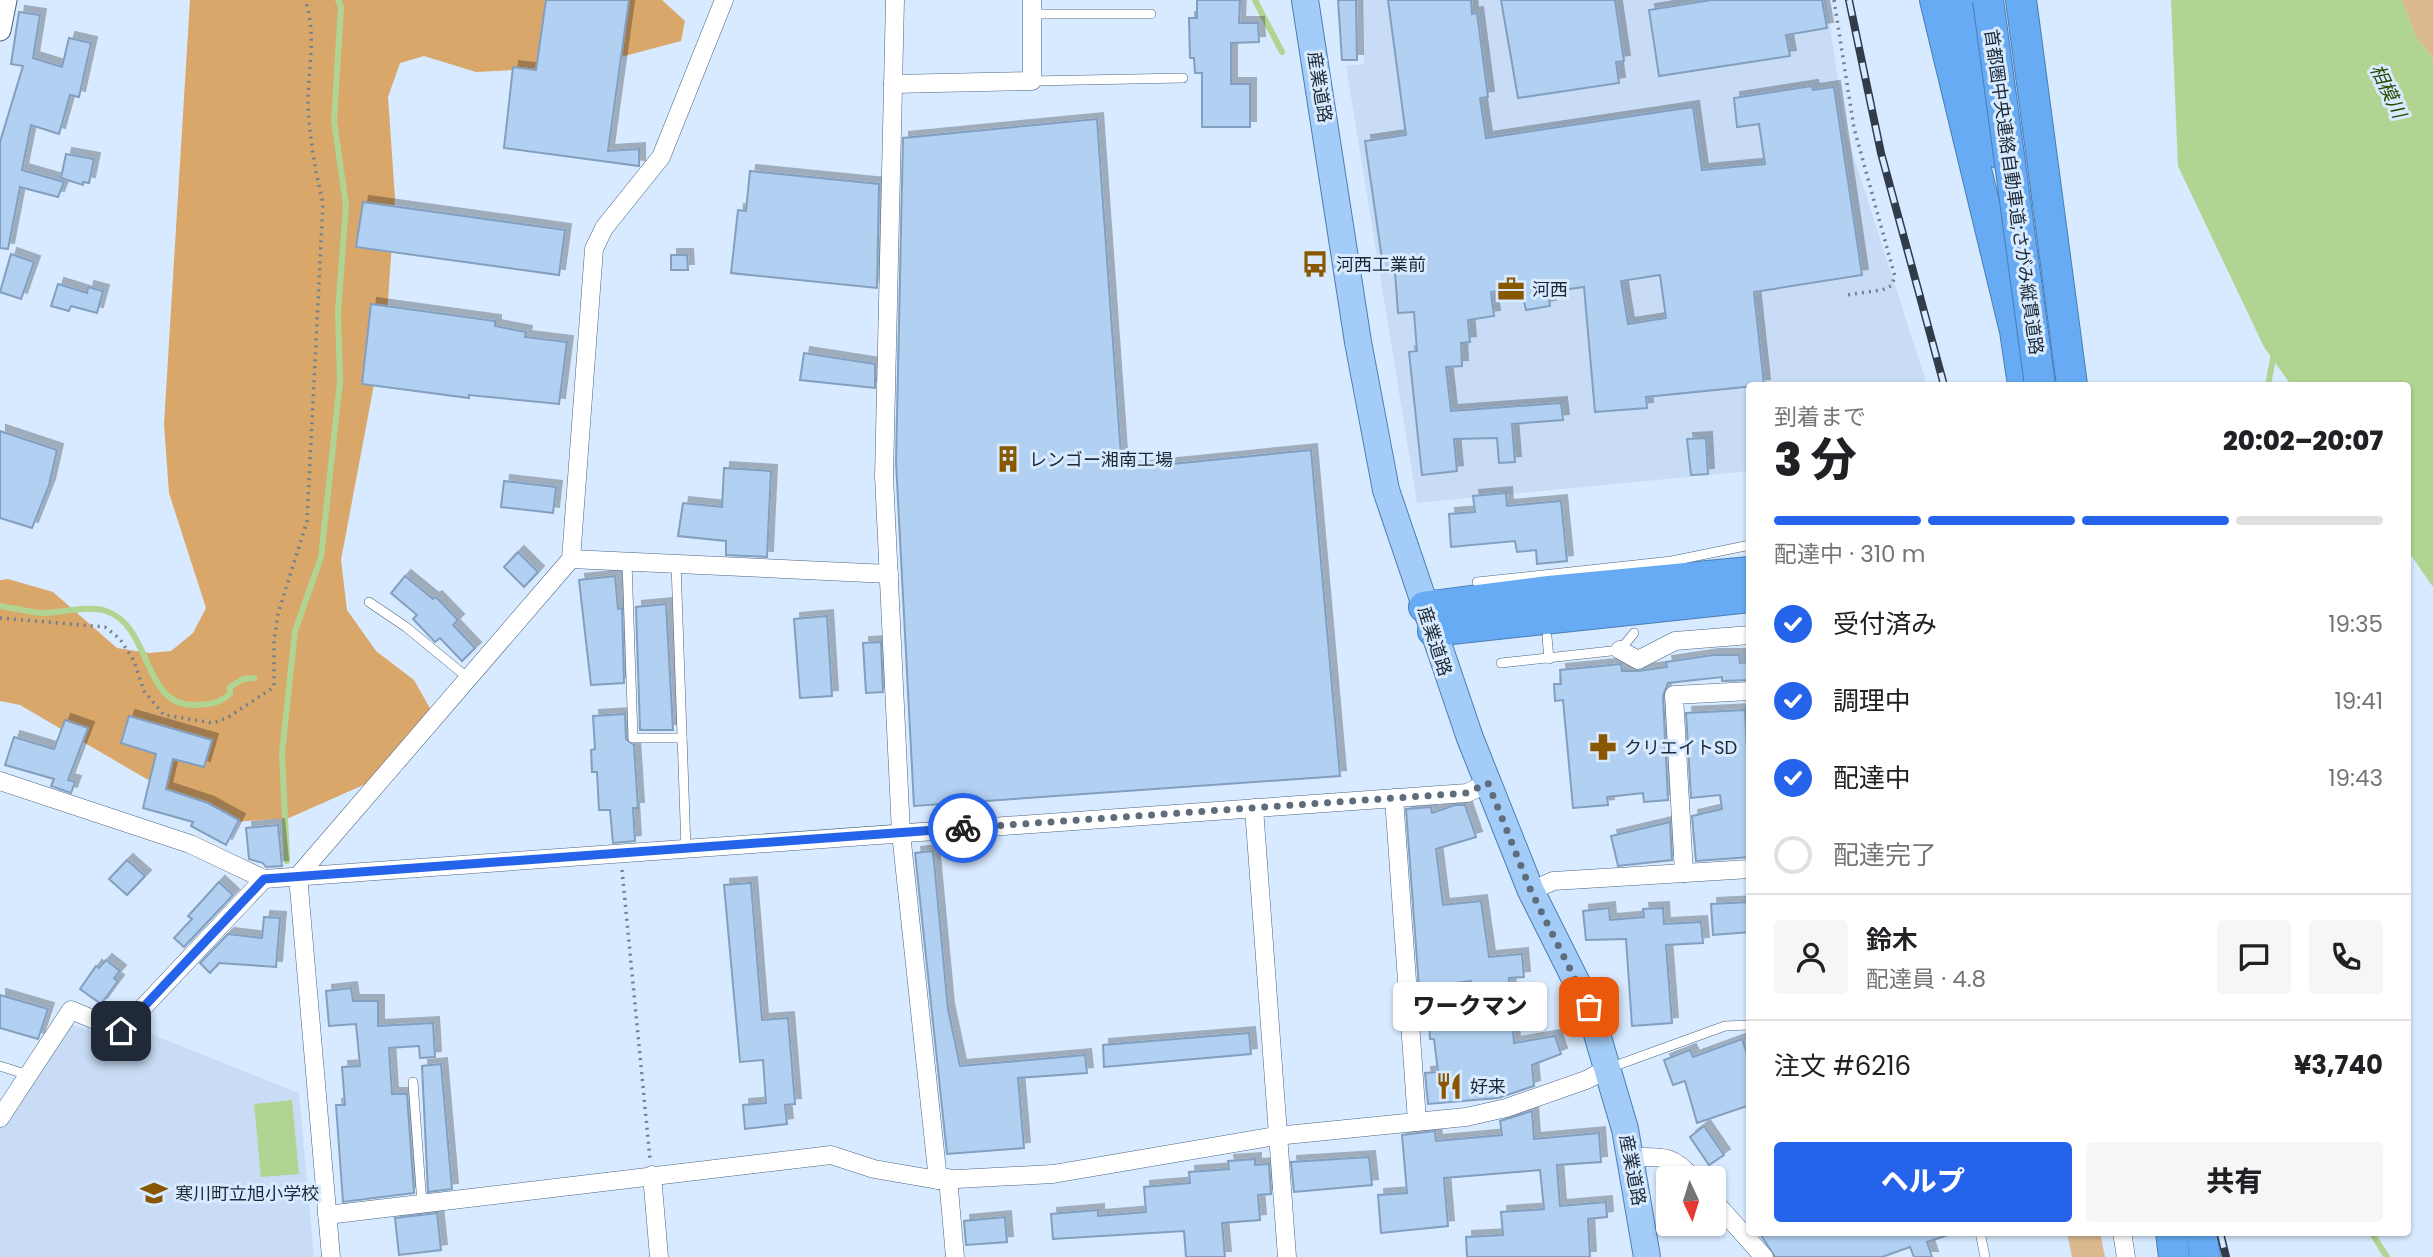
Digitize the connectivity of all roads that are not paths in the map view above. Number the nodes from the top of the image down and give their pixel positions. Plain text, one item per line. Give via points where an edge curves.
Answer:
1 (6, 0) edge
2 (724, 0) edge
3 (895, 0) edge
4 (1305, 0) edge
5 (1935, 0) edge
6 (1963, 0) edge
7 (1988, 0) edge
8 (2021, 0) edge
9 (2034, 0) edge
10 (1032, 7) edge
11 (1151, 14) dead end
12 (0, 30) edge
13 (1183, 78) dead end
14 (1032, 81) junction
15 (893, 84) junction
16 (2068, 355) junction
17 (2022, 382) edge
18 (2040, 382) edge
19 (2046, 382) edge
20 (2072, 382) edge
21 (1746, 546) edge
22 (571, 559) junction
23 (627, 562) junction
24 (676, 564) junction
25 (1746, 572) edge
26 (888, 574) junction
27 (1477, 582) dead end
28 (1746, 597) edge
29 (369, 602) dead end
30 (1429, 619) junction
31 (1634, 634) dead end
32 (1746, 635) edge
33 (1547, 637) dead end
34 (1620, 650) junction
35 (1549, 659) junction
36 (1501, 663) dead end
37 (468, 678) junction
38 (1746, 691) edge
39 (682, 738) junction
40 (0, 781) edge
41 (1488, 783) junction
42 (1394, 798) junction
43 (1254, 808) junction
44 (901, 833) junction
45 (686, 849) junction
46 (1746, 869) edge
47 (1684, 873) junction
48 (298, 876) junction
49 (264, 879) junction
50 (1531, 891) junction
51 (1746, 1025) edge
52 (0, 1066) edge
53 (1609, 1068) junction
54 (28, 1075) junction
55 (413, 1082) dead end
56 (0, 1118) edge
57 (1417, 1121) junction
58 (1276, 1136) junction
59 (1632, 1157) junction
60 (1683, 1166) edge
61 (652, 1175) junction
62 (943, 1179) junction
63 (422, 1204) junction
64 (1726, 1209) edge
65 (327, 1215) junction
66 (1742, 1220) edge
67 (1752, 1236) edge
68 (1981, 1236) edge
69 (2123, 1236) edge
70 (2171, 1236) edge
71 (2202, 1236) edge
72 (331, 1257) edge
73 (659, 1257) edge
74 (955, 1257) edge
75 (1287, 1257) edge
76 (1647, 1257) edge
77 (1764, 1257) edge
78 (1985, 1257) edge
79 (2126, 1257) edge
80 (2174, 1257) edge
81 (2205, 1257) edge

1 - 12 street
2 - 22 street via 661,157 604,228 594,249
3 - 15 street
4 - 30 main road, 産業道路 via 1386,490
5 - 17 highway
6 - 19 highway, bridge via 2036,316
7 - 18 highway, 首都圏中央連絡自動車道;さがみ縦貫道路, bridge
8 - 16 highway, 首都圏中央連絡自動車道;さがみ縦貫道路
9 - 16 highway via 2062,253
10 - 11 lane
10 - 14 street
13 - 14 lane
14 - 15 street
15 - 26 street via 884,476
16 - 20 highway, 首都圏中央連絡自動車道;さがみ縦貫道路
21 - 27 lane via 1672,561
22 - 23 street
22 - 37 street
23 - 24 street
23 - 39 lane via 634,738
24 - 26 street
24 - 39 lane
25 - 30 highway via 1549,591
26 - 44 street
28 - 30 highway via 1574,615
29 - 37 lane
30 - 41 main road, 産業道路
31 - 34 lane
32 - 34 street via 1675,641 1638,660
33 - 35 lane
34 - 35 lane
35 - 36 lane
37 - 48 street
38 - 47 street via 1674,695
39 - 45 lane
40 - 49 street via 190,844
41 - 42 street via 1467,793
41 - 50 main road, 産業道路
42 - 43 street
42 - 57 street
43 - 44 street
43 - 58 street
44 - 45 street
44 - 62 street
45 - 48 street
46 - 47 street
47 - 50 street via 1553,881
48 - 49 street
48 - 65 street
49 - 54 street via 121,1031 71,1010
50 - 53 main road, 産業道路 via 1589,1007
51 - 53 lane via 1725,1026
52 - 54 lane
53 - 57 street via 1506,1108
53 - 59 main road, 産業道路
54 - 56 street
55 - 63 lane
57 - 58 street
58 - 62 street via 1053,1174
58 - 75 street
59 - 60 street via 1671,1159
59 - 76 main road, 産業道路
61 - 62 street via 831,1155 874,1169
61 - 63 street
61 - 73 street
62 - 74 street
63 - 65 street
64 - 66 street
65 - 72 street
67 - 77 street
68 - 78 lane
69 - 79 street
70 - 80 highway
71 - 81 highway

